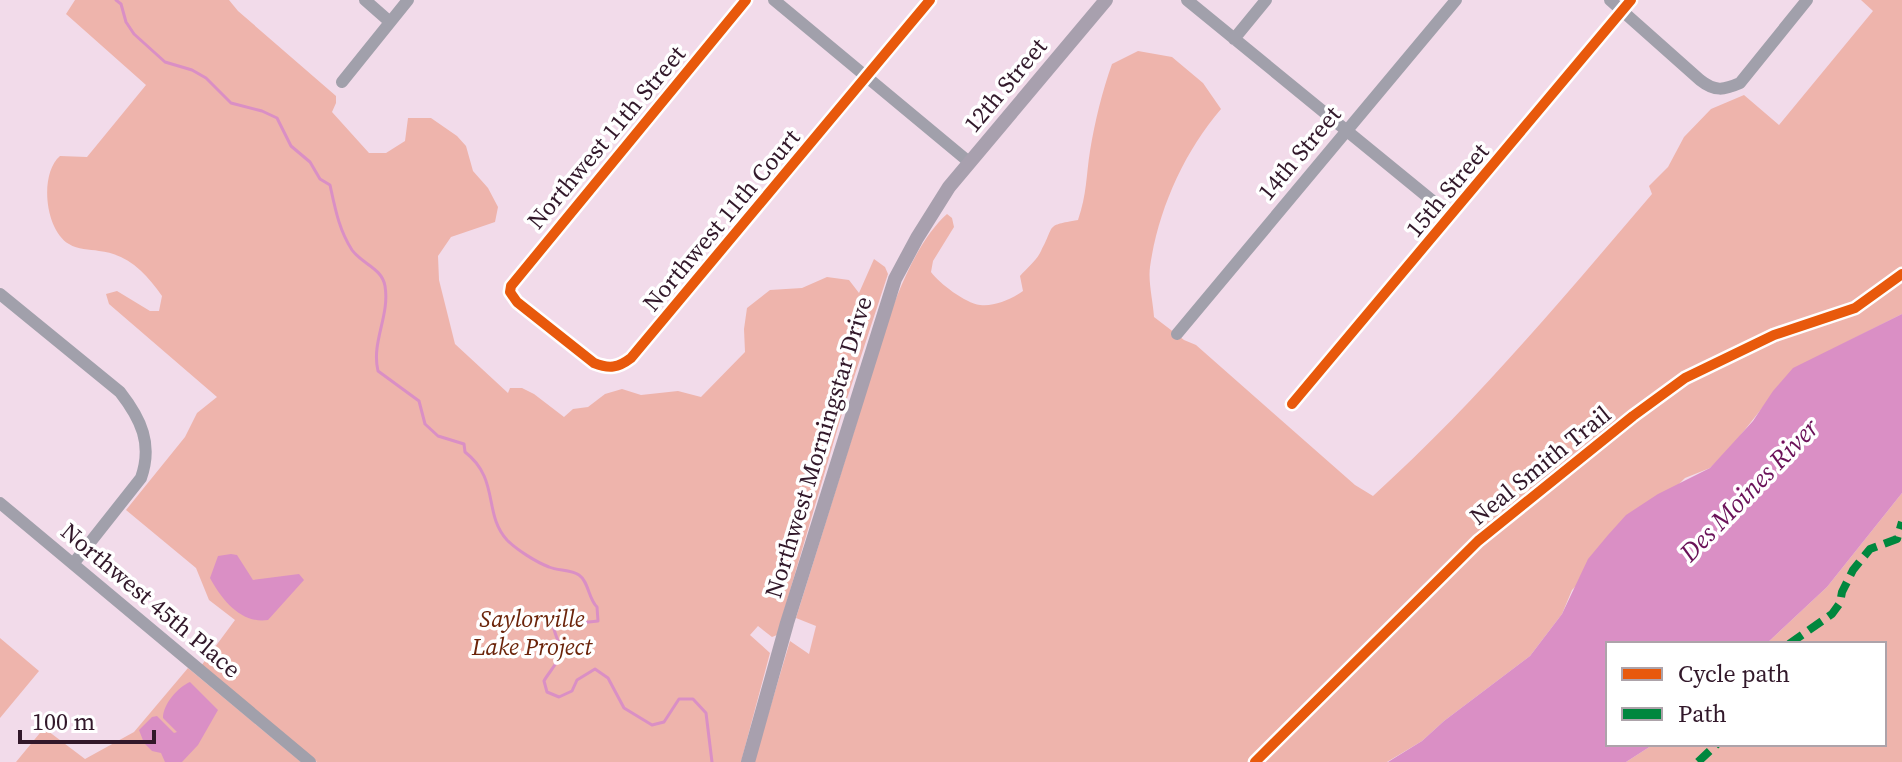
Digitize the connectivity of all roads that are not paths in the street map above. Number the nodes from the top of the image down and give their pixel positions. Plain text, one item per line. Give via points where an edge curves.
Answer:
1 (365, 0) edge
2 (408, 0) edge
3 (746, 0) edge
4 (774, 0) edge
5 (930, 0) edge
6 (1106, 0) edge
7 (1187, 0) edge
8 (1266, 0) edge
9 (1456, 0) edge
10 (1610, 0) edge
11 (1807, 0) edge
12 (1626, 5) edge
13 (390, 22) junction
14 (1234, 39) junction
15 (867, 76) junction
16 (342, 82) dead end
17 (1346, 130) junction
18 (969, 162) junction
19 (1451, 216) junction
20 (0, 294) edge
21 (1177, 334) dead end
22 (594, 363) joint
23 (1292, 404) dead end
24 (0, 503) edge
25 (73, 564) junction
26 (310, 762) edge
27 (748, 762) edge

1 - 13 street
2 - 13 street
3 - 22 street, Northwest 11th Street via 514,280 510,292 517,302
4 - 15 street
5 - 15 street, Northwest 11th Court
6 - 18 main road, 12th Street
7 - 14 street
8 - 14 street
9 - 17 street, 14th Street
10 - 12 street
11 - 12 street via 1740,83 1727,89 1708,86
12 - 19 street, 15th Street
13 - 16 street
14 - 17 street
15 - 18 street
15 - 22 street, Northwest 11th Court via 631,358 613,368
17 - 19 street
17 - 21 street, 14th Street
18 - 27 main road, Northwest Morningstar Drive via 917,238 893,285
19 - 23 street, 15th Street
20 - 25 street via 120,392 146,440 141,478
24 - 25 street, Northwest 45th Place
25 - 26 street, Northwest 45th Place

